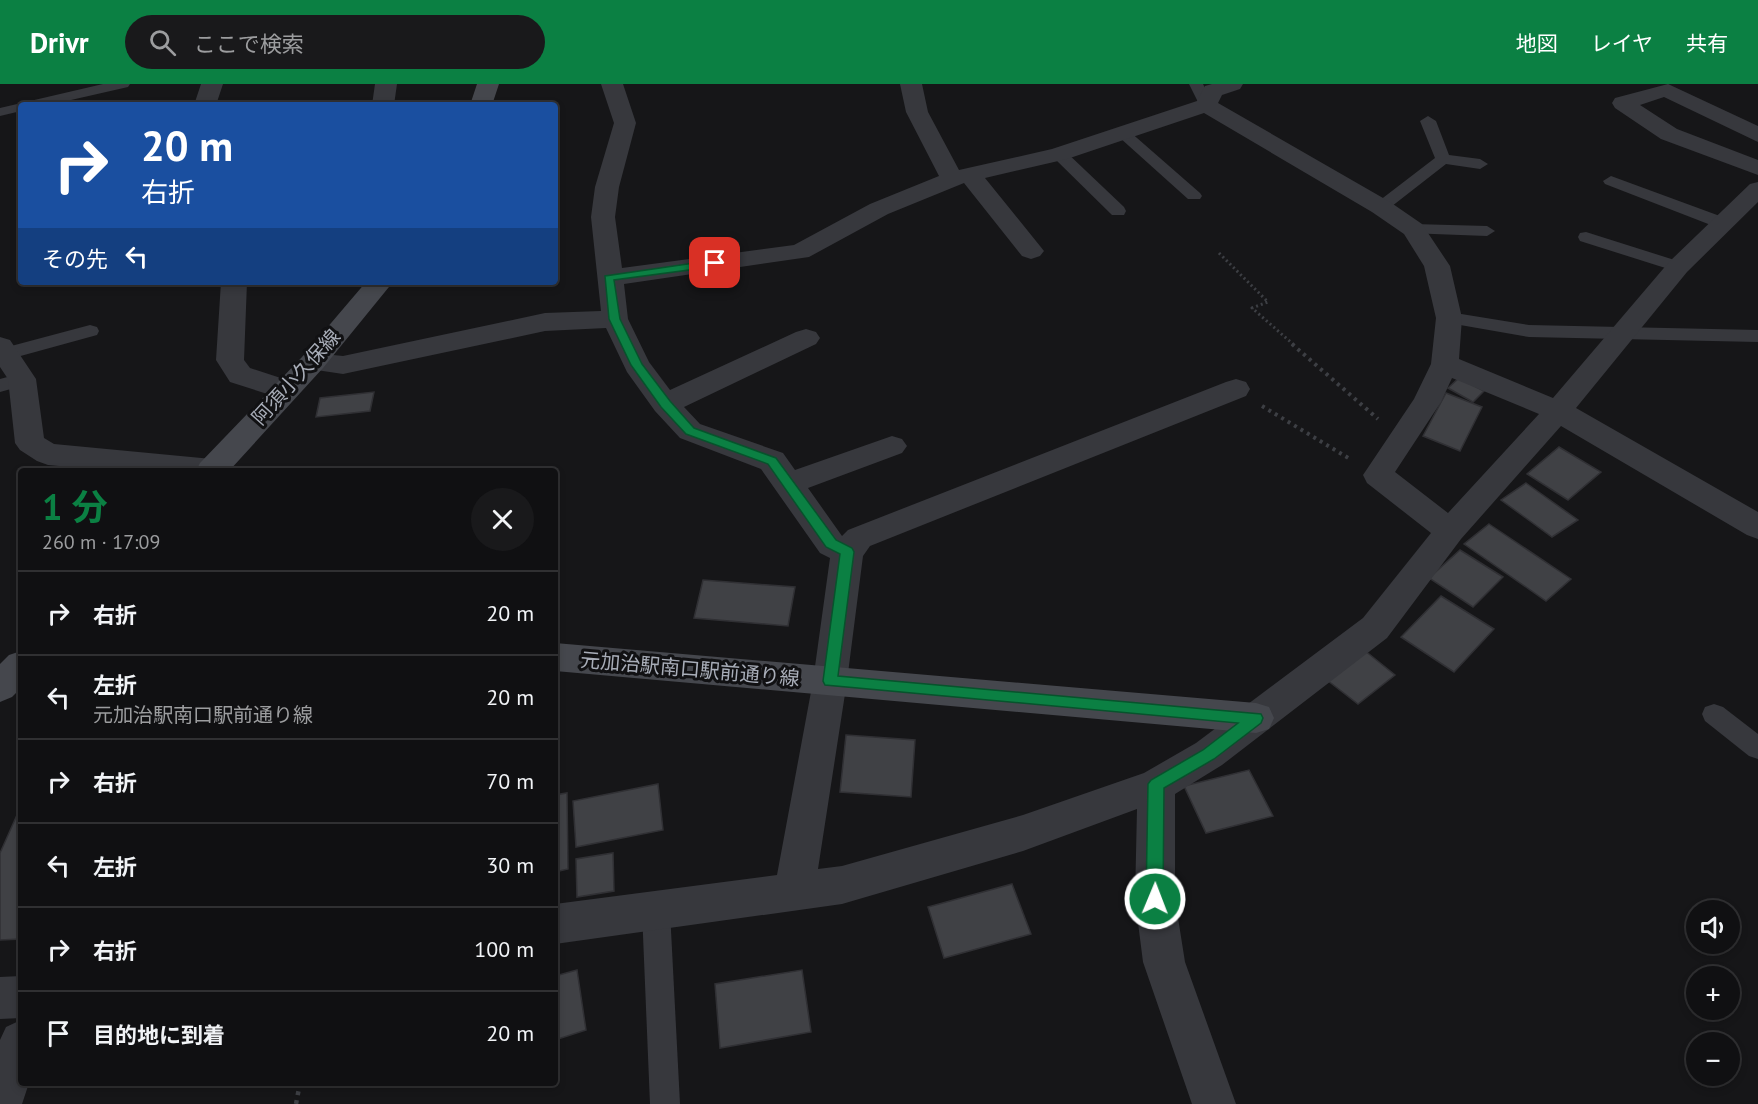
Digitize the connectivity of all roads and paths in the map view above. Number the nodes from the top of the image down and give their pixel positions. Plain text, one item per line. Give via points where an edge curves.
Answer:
1 (123, 84) edge
2 (212, 84) edge
3 (386, 84) edge
4 (488, 84) edge
5 (612, 84) edge
6 (911, 84) edge
7 (1232, 84) edge
8 (1201, 94) edge
9 (42, 102) edge
10 (206, 102) edge
11 (383, 102) edge
12 (482, 102) edge
13 (18, 108) edge
14 (0, 112) edge
15 (1428, 121) dead end
16 (1124, 134) junction
17 (1758, 135) edge
18 (1059, 154) junction
19 (1443, 159) junction
20 (1480, 164) dead end
21 (1758, 168) edge
22 (961, 178) junction
23 (1611, 182) dead end
24 (1758, 189) edge
25 (1194, 196) dead end
26 (1381, 207) junction
27 (1118, 211) dead end
28 (1722, 223) junction
29 (1413, 229) junction
30 (1487, 231) dead end
31 (1586, 237) dead end
32 (1031, 251) dead end
33 (1219, 253) dead end
34 (1678, 267) junction
35 (609, 278) junction
36 (234, 285) edge
37 (377, 285) edge
38 (1449, 318) junction
39 (615, 319) junction
40 (90, 331) dead end
41 (1623, 335) junction
42 (1758, 336) edge
43 (806, 338) dead end
44 (3, 350) edge
45 (313, 362) junction
46 (1445, 364) junction
47 (11, 383) edge
48 (1236, 389) joint
49 (286, 390) junction
50 (665, 404) junction
51 (1558, 411) junction
52 (1401, 439) junction
53 (892, 446) dead end
54 (182, 468) edge
55 (214, 468) edge
56 (1378, 475) junction
57 (788, 484) junction
58 (1758, 527) edge
59 (1450, 531) junction
60 (847, 552) junction
61 (558, 657) edge
62 (18, 668) edge
63 (830, 681) junction
64 (0, 687) edge
65 (1714, 714) dead end
66 (1256, 718) junction
67 (1758, 748) edge
68 (1156, 784) junction
69 (794, 893) junction
70 (656, 911) junction
71 (558, 924) edge
72 (18, 997) edge
73 (0, 998) edge
74 (18, 1051) edge
75 (299, 1086) edge
76 (0, 1103) edge
77 (296, 1104) edge
78 (665, 1104) edge
79 (1214, 1104) edge

1 - 9 lane
2 - 10 street
3 - 11 street
4 - 12 street
5 - 35 street via 625,123 603,217
6 - 22 street via 917,112
7 - 8 street
8 - 16 street
8 - 26 street
13 - 14 lane
15 - 19 lane
16 - 18 street
16 - 25 lane
17 - 21 street via 1666,90 1623,103 1669,134
18 - 22 street
18 - 27 lane
19 - 20 lane
19 - 26 lane
22 - 32 street
22 - 35 street via 879,209 800,252
23 - 28 lane
24 - 28 street
26 - 29 street
28 - 34 street
29 - 30 lane
29 - 38 street via 1437,266
31 - 34 lane
33 - 52 path via 1268,302 1252,308
34 - 41 street
35 - 39 street
36 - 49 street via 230,360 240,375
37 - 45 street, 阿須小久保線
38 - 41 lane via 1529,331
38 - 46 street
39 - 45 street via 545,322 343,365
39 - 50 street via 637,365
40 - 44 lane
41 - 42 lane
41 - 51 street
43 - 50 street
44 - 47 street
45 - 49 street, 阿須小久保線
46 - 51 street
46 - 52 street via 1427,402
47 - 54 street via 30,443 48,454
48 - 56 path
48 - 60 street via 859,538
49 - 55 street, 阿須小久保線
50 - 57 street via 690,431 772,461
51 - 58 street
51 - 59 street
52 - 56 street
53 - 57 street
56 - 59 street
57 - 60 street via 831,543
59 - 66 street via 1375,628
60 - 63 street
61 - 63 street, 元加治駅南口駅前通り線
62 - 64 street
63 - 66 street, 元加治駅南口駅前通り線
63 - 69 street
65 - 67 lane
66 - 68 street via 1209,754
68 - 69 street via 1023,833 842,885
68 - 79 street via 1155,899 1164,962
69 - 70 street
70 - 71 street
70 - 78 lane
72 - 73 street
74 - 76 street
75 - 77 path

